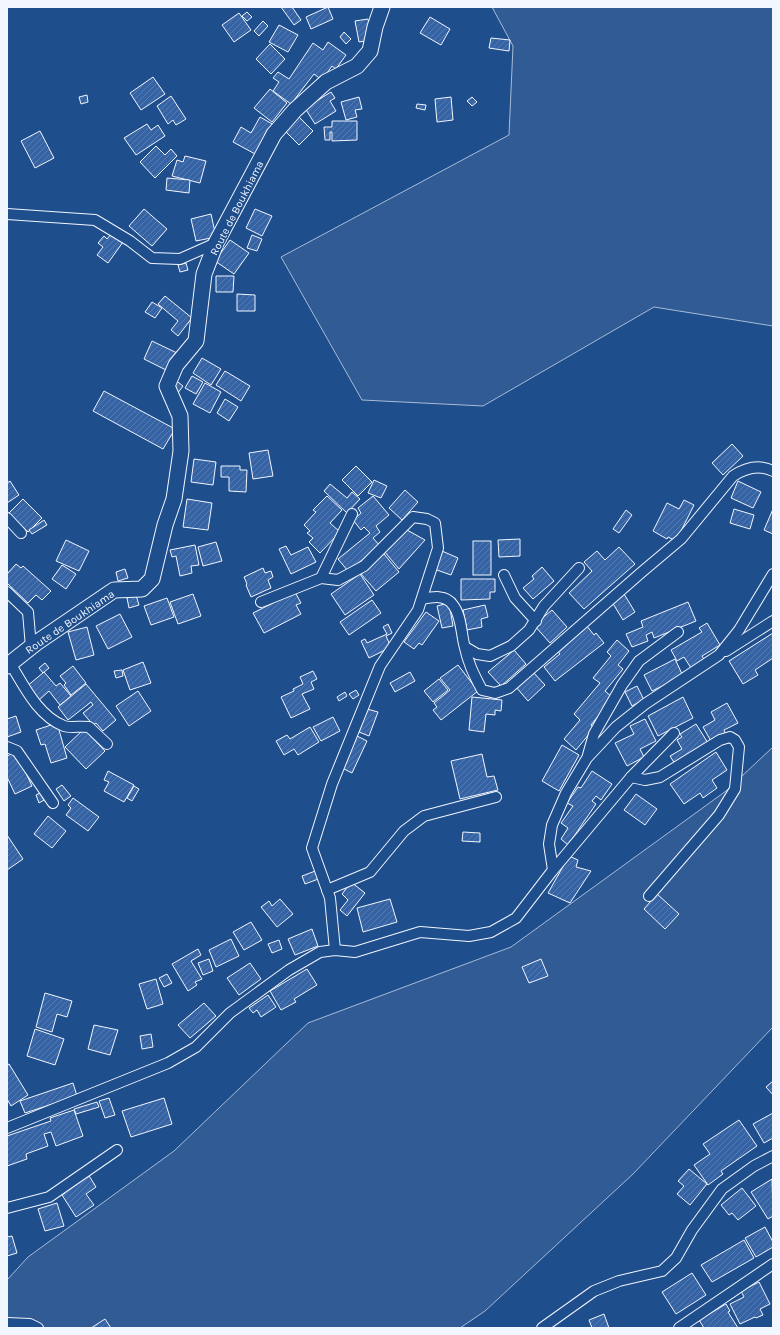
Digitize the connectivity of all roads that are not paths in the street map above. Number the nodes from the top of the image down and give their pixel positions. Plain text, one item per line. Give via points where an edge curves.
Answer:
1 (382, 7) edge
2 (7, 214) edge
3 (216, 243) junction
4 (773, 471) edge
5 (352, 514) dead end
6 (7, 518) edge
7 (21, 534) dead end
8 (579, 568) dead end
9 (773, 574) edge
10 (504, 575) dead end
11 (322, 578) junction
12 (7, 592) edge
13 (422, 599) junction
14 (261, 602) dead end
15 (536, 621) junction
16 (773, 621) edge
17 (678, 632) dead end
18 (31, 647) junction
19 (464, 647) junction
20 (719, 655) junction
21 (9, 665) edge
22 (674, 733) dead end
23 (107, 744) dead end
24 (7, 747) edge
25 (587, 758) junction
26 (631, 777) junction
27 (496, 798) dead end
28 (53, 803) dead end
29 (553, 870) junction
30 (327, 890) junction
31 (649, 896) dead end
32 (335, 950) junction
33 (7, 1128) edge
34 (117, 1150) dead end
35 (773, 1156) edge
36 (7, 1208) edge
37 (773, 1264) edge
38 (7, 1324) edge
39 (38, 1328) edge
40 (542, 1328) edge
41 (679, 1328) edge

1 - 3 street, Route de Boukhiama via 370,51 357,66 326,82 295,110 274,134
2 - 3 street via 95,220 152,258 180,259
3 - 18 street, Route de Boukhiama via 204,274 196,341 176,365 167,386 180,416 181,451 174,499 164,525 152,579 142,590 114,590
4 - 19 street via 759,466 743,470 733,476 681,539 509,688 495,693 482,690 471,670
5 - 11 street
6 - 7 street
8 - 15 street via 544,606
9 - 20 street via 739,630
10 - 15 street via 515,598
11 - 13 street via 338,580 364,566 413,516 427,518 435,523 438,548
11 - 14 street
12 - 18 street via 28,612
13 - 19 street via 439,596 453,604 459,616
13 - 30 street via 418,610 380,666 332,784 312,848
15 - 19 street via 511,646 490,656 478,654
16 - 20 street
17 - 25 street via 639,661 594,734
18 - 21 street, Route de Boukhiama
20 - 25 street via 645,704 616,727
21 - 23 street via 43,712 65,726 89,727
22 - 26 street
24 - 28 street via 17,750
25 - 29 street via 566,793 552,825 549,844
26 - 29 street
26 - 31 street via 645,780 660,777 720,740 730,737 736,740 739,747 735,789 719,814
27 - 30 street via 424,816 404,831 370,872
29 - 32 street via 516,918 491,932 470,936 420,932 355,952
30 - 32 street
32 - 33 street via 320,952 289,970 230,1013 196,1047 168,1063
34 - 36 street via 49,1197
35 - 40 street via 722,1189 692,1230 676,1258 662,1271 594,1291
37 - 41 street
38 - 39 street via 30,1324

